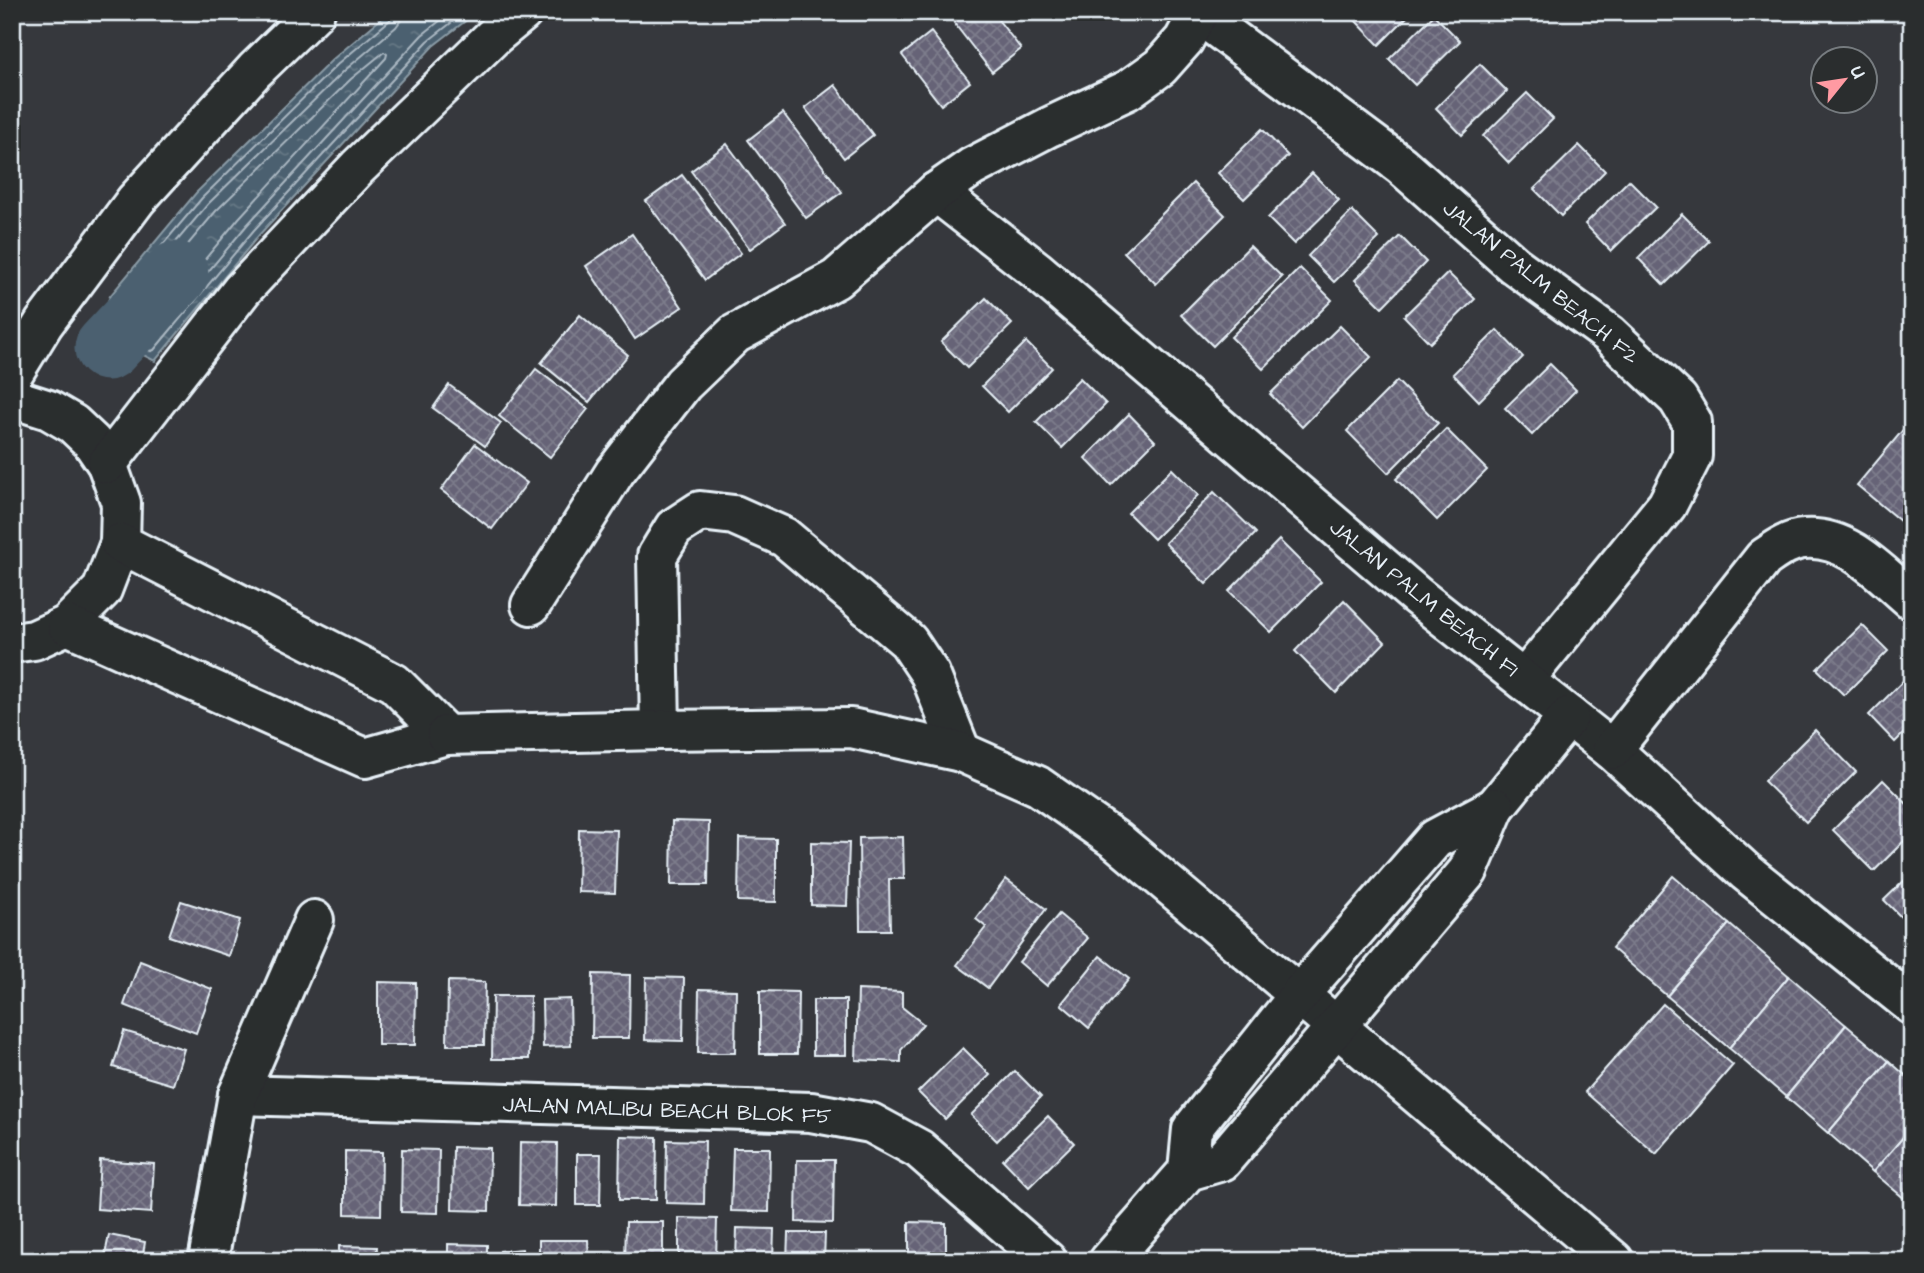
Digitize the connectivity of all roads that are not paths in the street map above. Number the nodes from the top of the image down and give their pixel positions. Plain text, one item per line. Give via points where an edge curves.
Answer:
1 (315, 12) edge
2 (523, 12) edge
3 (1197, 13) edge
4 (936, 192) junction
5 (12, 375) edge
6 (12, 401) edge
7 (107, 464) junction
8 (120, 543) junction
9 (1912, 600) edge
10 (531, 605) dead end
11 (67, 625) junction
12 (12, 643) edge
13 (1524, 680) junction
14 (1569, 716) junction
15 (660, 730) junction
16 (446, 735) junction
17 (1612, 750) junction
18 (961, 752) junction
19 (1494, 807) junction
20 (314, 920) dead end
21 (1299, 995) junction
22 (1912, 1005) edge
23 (1337, 1026) junction
24 (239, 1095) junction
25 (1188, 1171) junction
26 (208, 1261) edge
27 (1047, 1261) edge
28 (1109, 1261) edge
29 (1615, 1261) edge

1 - 5 street via 136,200 44,323
2 - 7 street via 358,167 242,290
3 - 4 street via 1184,40 1160,67 1128,90 983,161
3 - 13 street, JALAN PALM BEACH F2 via 1401,165 1514,265 1609,334 1678,399 1692,422 1692,456 1667,505
4 - 10 street via 836,279 735,334 683,384 615,472
4 - 13 street, JALAN PALM BEACH F1 via 1037,270 1417,596
6 - 7 street via 49,410 73,424
7 - 8 street via 121,503
8 - 11 street via 102,590
8 - 16 street via 394,683
9 - 17 street via 1835,542 1804,539 1786,544 1764,558
11 - 12 street via 34,640
11 - 16 street via 365,758
13 - 14 street, JALAN PALM BEACH F1
14 - 17 street, JALAN PALM BEACH F1
14 - 19 street
15 - 16 street
15 - 18 street via 851,728
15 - 18 street via 657,556 674,528 700,511 734,515 784,537 908,641 930,674
17 - 22 street, JALAN PALM BEACH F1 via 1746,872
18 - 21 street via 1038,786 1117,841
19 - 21 street via 1435,839
19 - 23 street via 1468,871
20 - 24 street
21 - 23 street
21 - 25 street via 1192,1129
23 - 25 street via 1222,1161
23 - 29 street
24 - 26 street
24 - 27 street, JALAN MALIBU BEACH BLOK F5 via 811,1112 871,1122 919,1149
25 - 28 street

